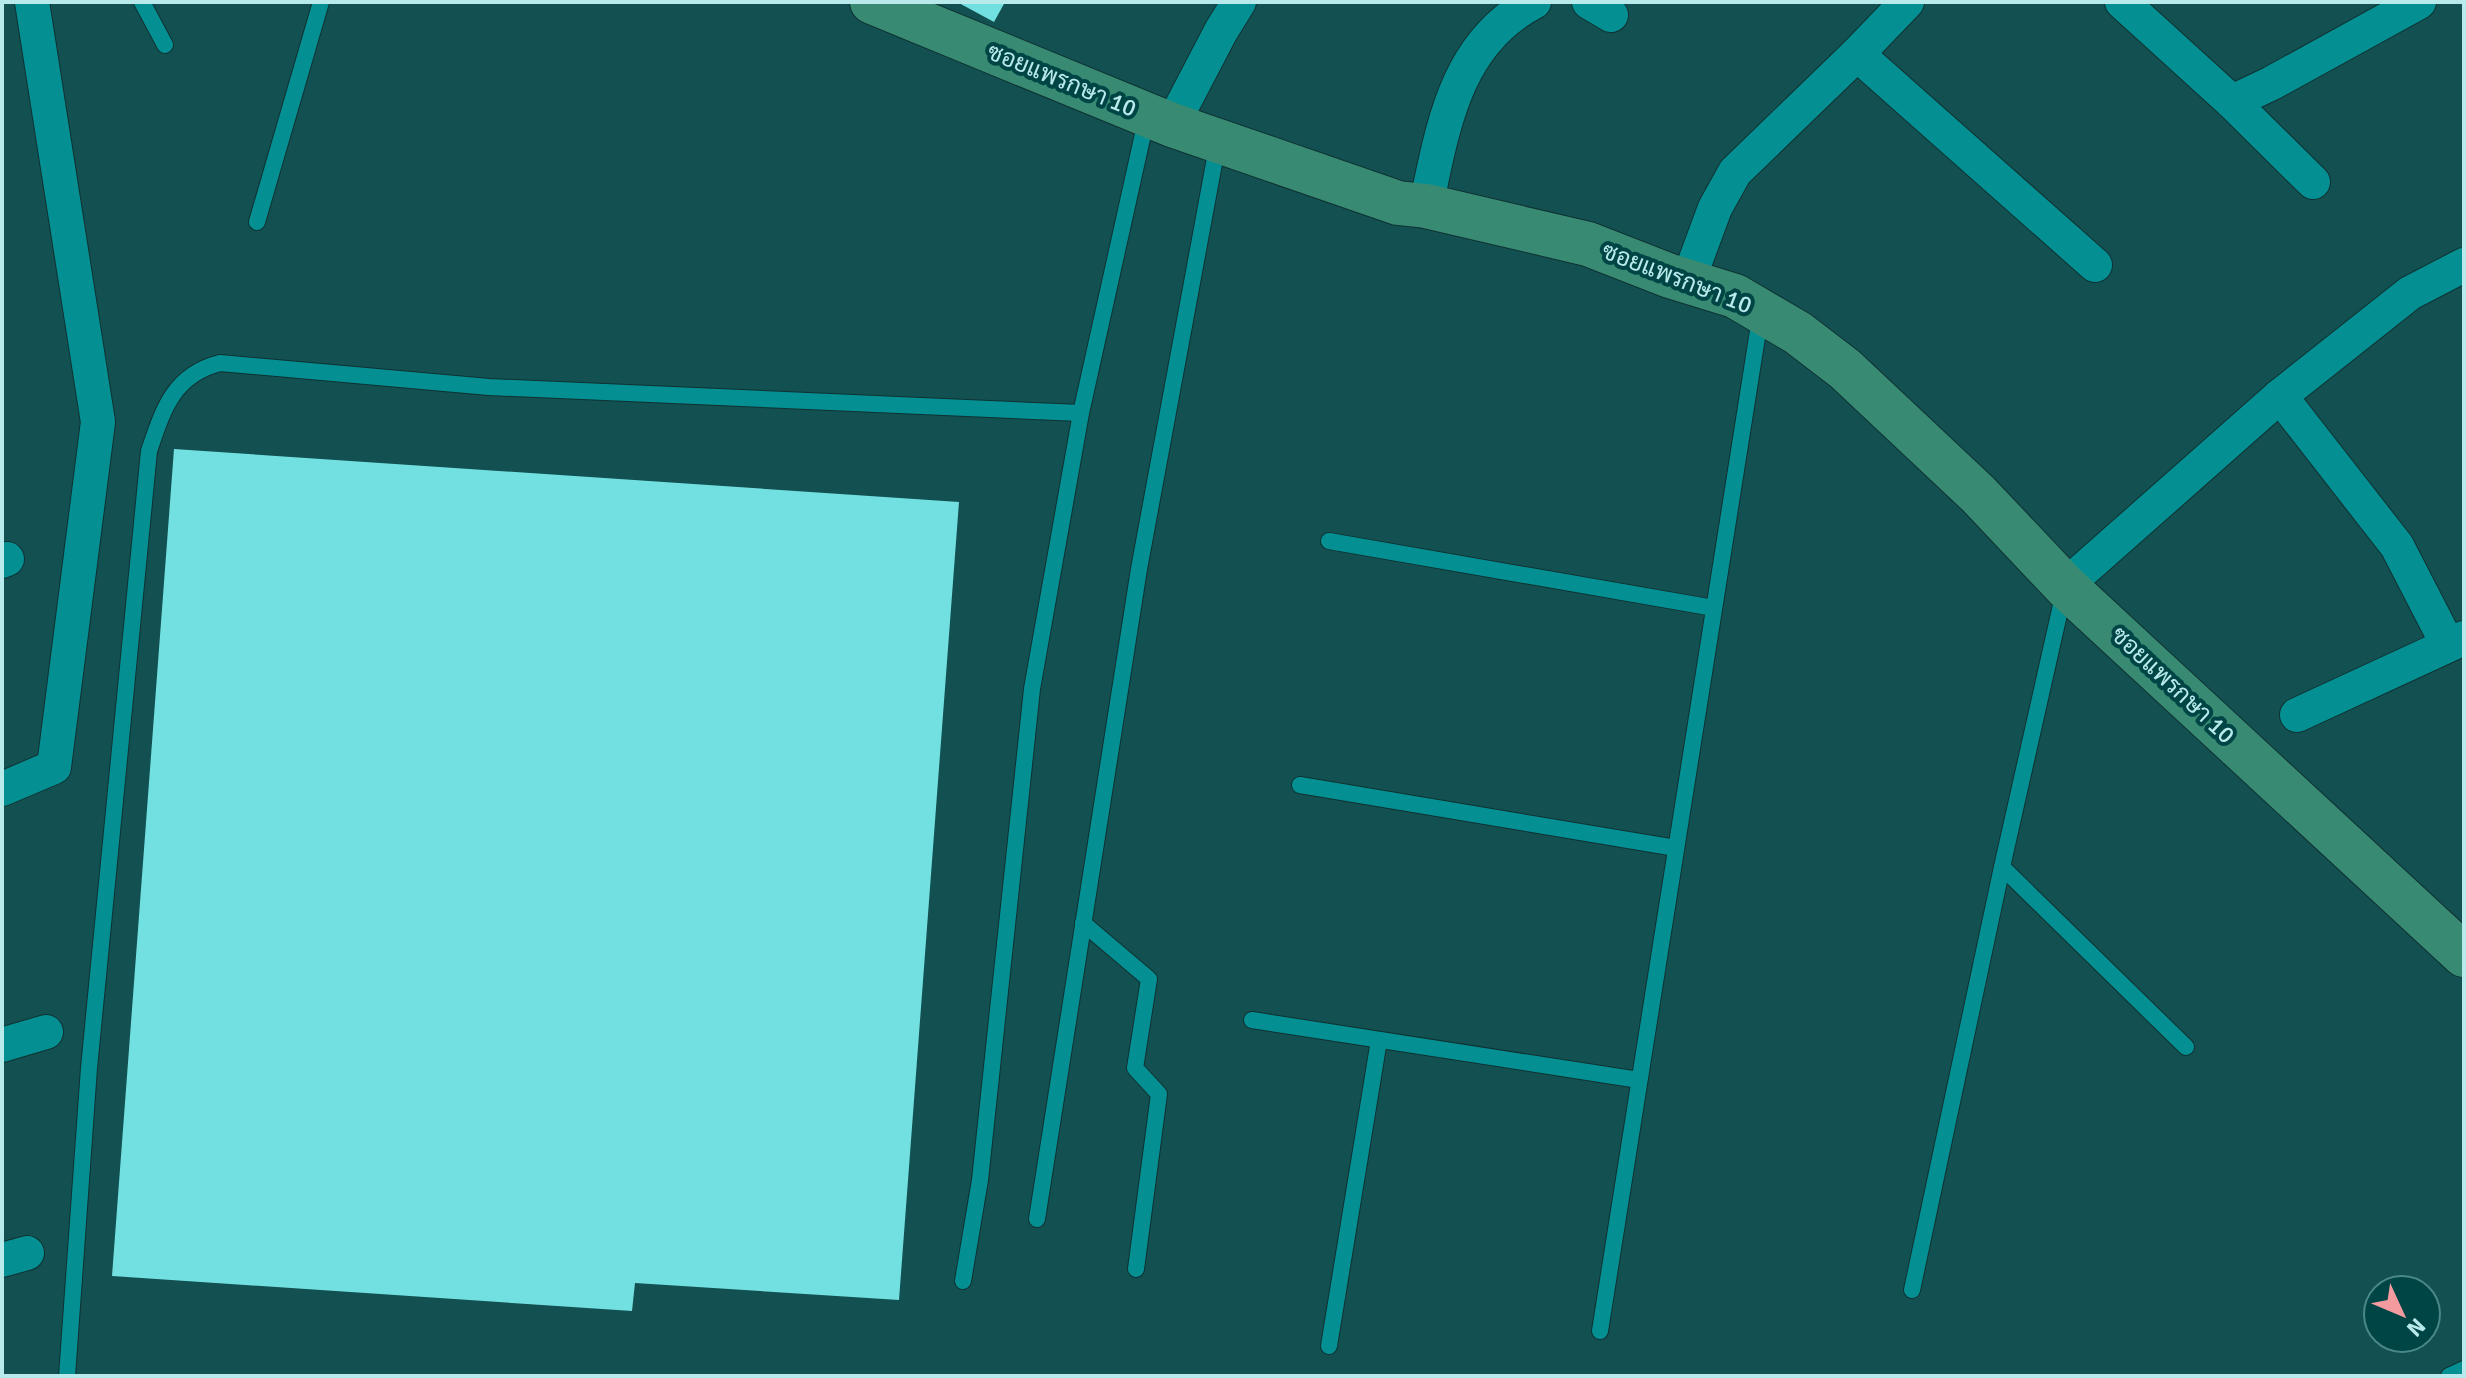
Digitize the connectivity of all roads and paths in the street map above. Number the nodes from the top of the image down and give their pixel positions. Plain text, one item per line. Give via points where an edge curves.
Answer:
1 (32, 2) edge
2 (142, 2) edge
3 (321, 2) edge
4 (872, 2) edge
5 (1239, 2) edge
6 (1534, 2) edge
7 (1907, 2) edge
8 (2122, 2) edge
9 (2419, 2) edge
10 (165, 45) dead end
11 (1857, 54) junction
12 (2232, 102) junction
13 (1160, 120) junction
14 (1218, 141) junction
15 (2313, 182) dead end
16 (1426, 206) junction
17 (257, 222) dead end
18 (2095, 265) dead end
19 (2464, 265) edge
20 (1688, 281) junction
21 (1761, 311) junction
22 (2280, 396) junction
23 (1081, 413) junction
24 (1329, 541) dead end
25 (2065, 586) junction
26 (1714, 608) junction
27 (2456, 642) edge
28 (2297, 715) dead end
29 (1300, 785) dead end
30 (2, 789) edge
31 (1676, 848) junction
32 (2002, 867) junction
33 (1083, 923) junction
34 (2464, 955) edge
35 (1252, 1020) dead end
36 (46, 1032) dead end
37 (1379, 1040) junction
38 (2, 1045) edge
39 (2186, 1047) dead end
40 (1639, 1080) junction
41 (1037, 1219) dead end
42 (1136, 1269) dead end
43 (963, 1281) dead end
44 (1912, 1290) dead end
45 (1600, 1331) dead end
46 (1329, 1346) dead end
47 (2464, 1369) edge
48 (67, 1376) edge
49 (2449, 1376) edge

1 - 30 street via 98,422 54,767
2 - 10 lane
3 - 17 lane
4 - 13 street, ซอยแพรกษา 10
5 - 13 street
6 - 16 street via 1491,32 1468,64 1445,119
7 - 11 street
8 - 12 street
9 - 12 street
11 - 18 street
11 - 20 street via 1735,172 1715,208
12 - 15 street
13 - 14 street, ซอยแพรกษา 10
13 - 23 lane
14 - 16 street, ซอยแพรกษา 10 via 1398,203
14 - 33 lane via 1139,569
16 - 20 street, ซอยแพรกษา 10 via 1588,244
19 - 22 street via 2410,293
20 - 21 street, ซอยแพรกษา 10
21 - 25 street, ซอยแพรกษา 10 via 1845,369 1978,494
21 - 26 lane
22 - 25 street
22 - 27 street via 2397,546
23 - 43 lane via 1032,689 980,1180
23 - 48 lane via 489,387 220,363 182,381 163,409 149,451 89,1068
24 - 26 lane
25 - 32 lane
25 - 34 street, ซอยแพรกษา 10
26 - 31 lane
27 - 28 street
29 - 31 lane
31 - 40 lane
32 - 39 lane
32 - 44 lane
33 - 41 lane
33 - 42 lane via 1149,979 1135,1068 1159,1094
35 - 37 lane
36 - 38 street
37 - 40 lane
37 - 46 lane
40 - 45 lane
47 - 49 lane

